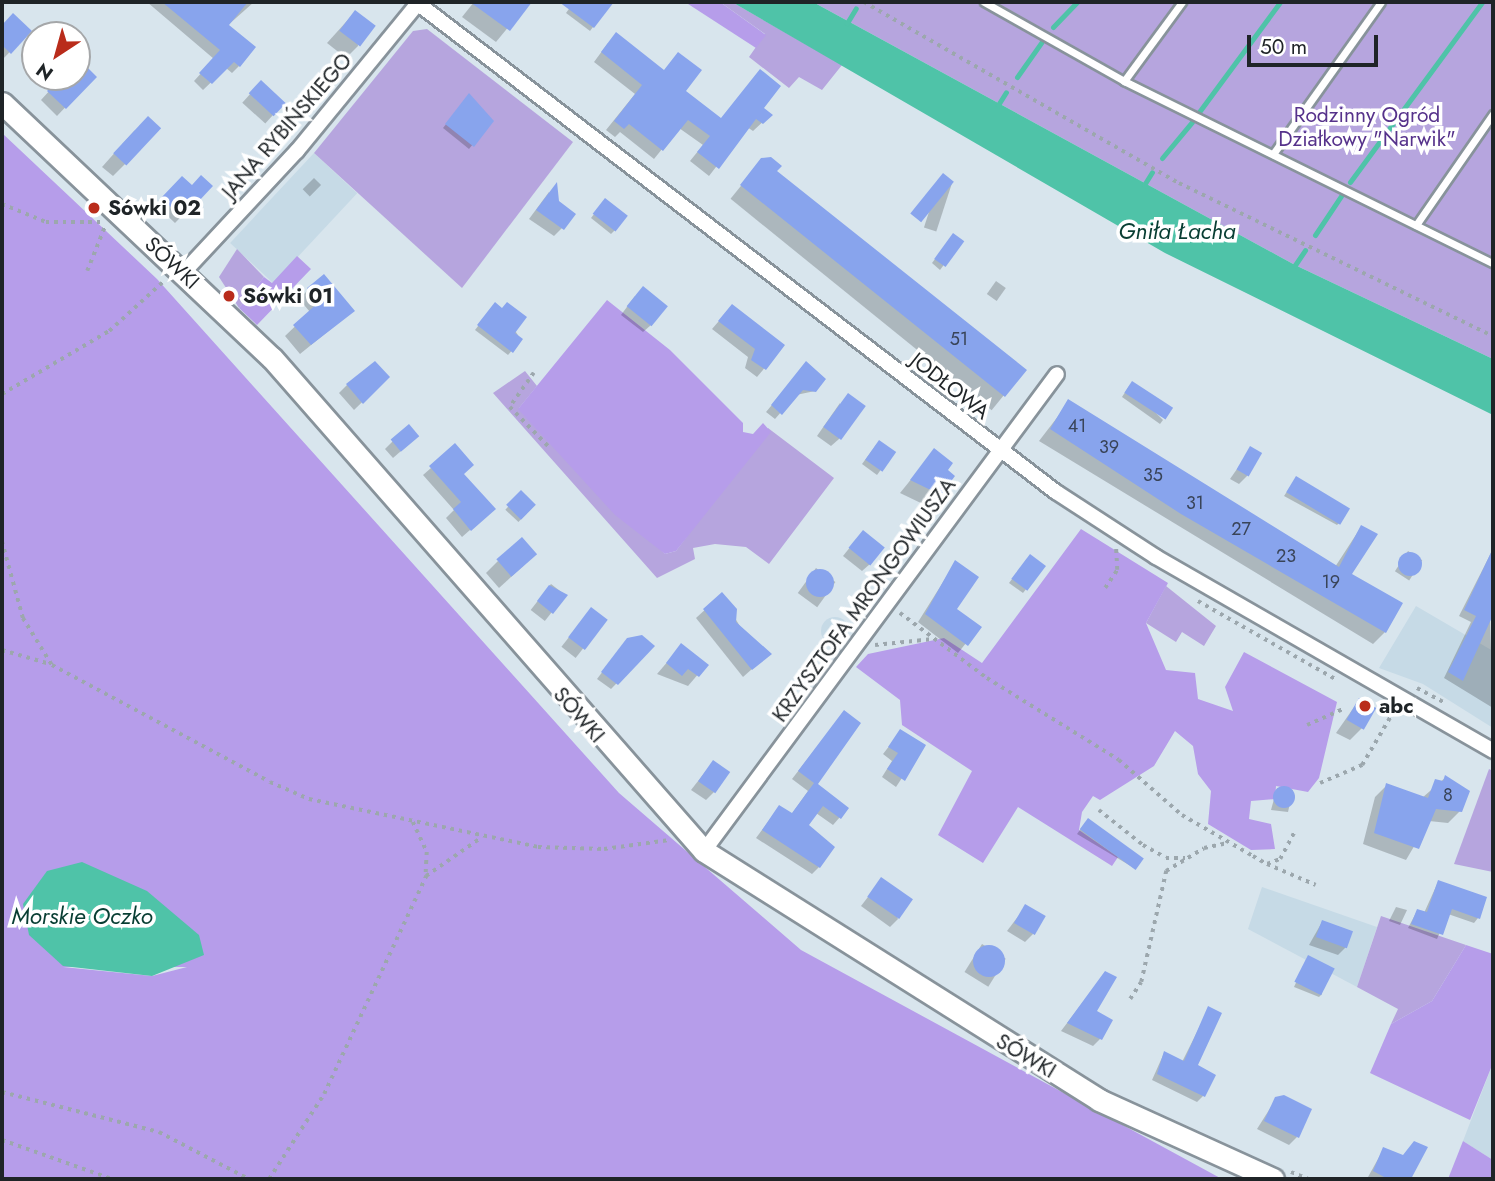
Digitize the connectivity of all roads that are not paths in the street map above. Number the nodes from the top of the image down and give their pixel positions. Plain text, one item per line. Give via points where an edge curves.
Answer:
1 (984, 2) edge
2 (1182, 2) edge
3 (1381, 2) edge
4 (417, 3) edge
5 (1124, 81) junction
6 (2, 103) edge
7 (1493, 114) edge
8 (1273, 154) junction
9 (1416, 225) junction
10 (1493, 263) edge
11 (175, 276) junction
12 (1057, 374) dead end
13 (999, 452) junction
14 (1493, 751) edge
15 (697, 845) junction
16 (1278, 1174) edge

1 - 5 lane
2 - 5 lane
3 - 8 lane
4 - 11 street, JANA RYBIŃSKIEGO via 297,151
4 - 13 street, JODŁOWA
5 - 8 lane
6 - 11 street, SÓWKI
7 - 9 lane
8 - 9 lane
9 - 10 lane
11 - 15 street, SÓWKI via 272,358
12 - 13 street, KRZYSZTOFA MRONGOWIUSZA
13 - 14 street, JODŁOWA via 1156,557
13 - 15 street, KRZYSZTOFA MRONGOWIUSZA via 851,652
15 - 16 street, SÓWKI via 1099,1100

